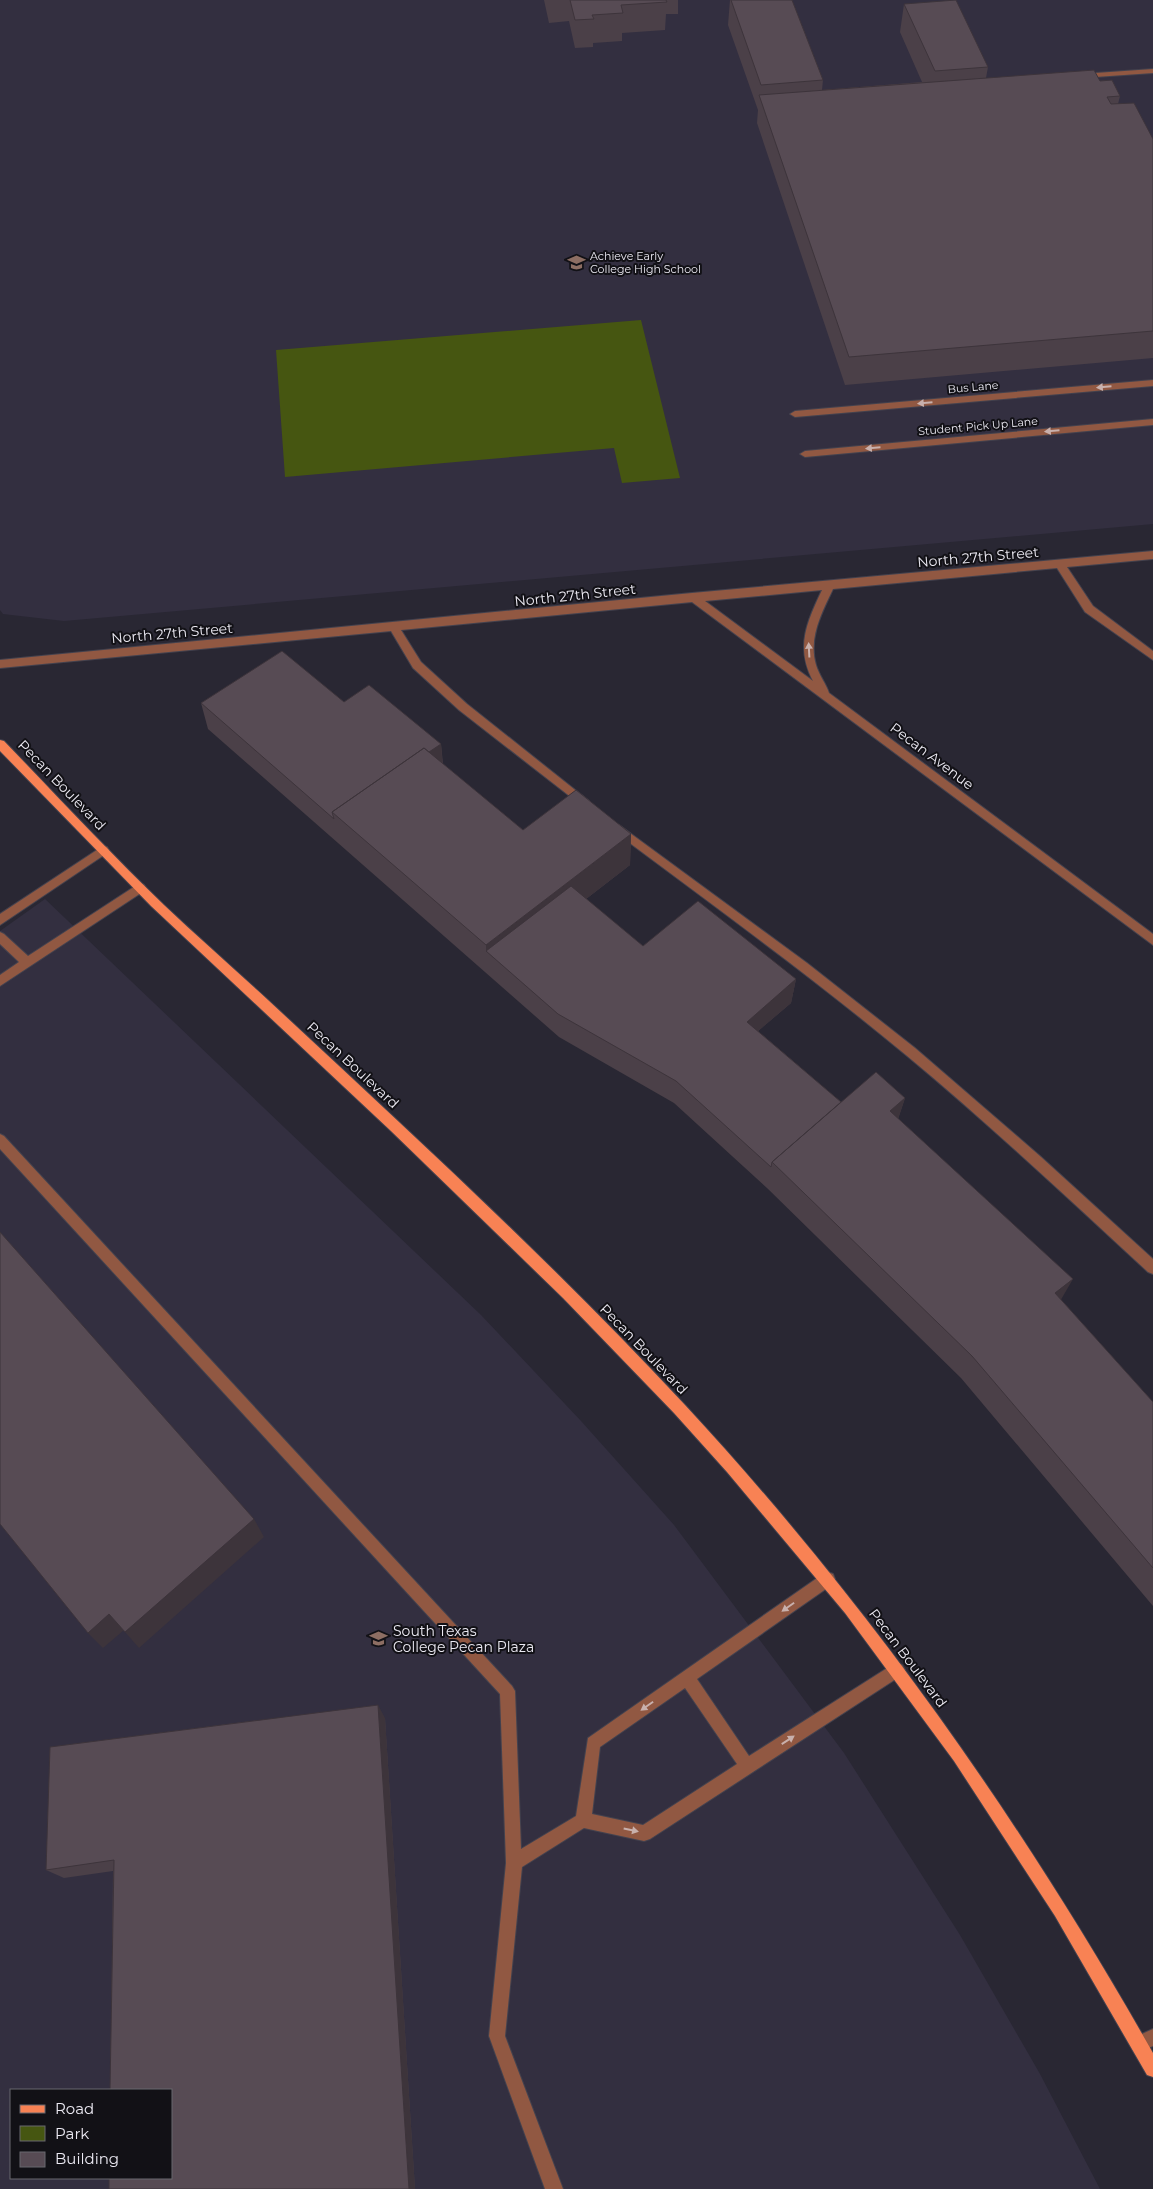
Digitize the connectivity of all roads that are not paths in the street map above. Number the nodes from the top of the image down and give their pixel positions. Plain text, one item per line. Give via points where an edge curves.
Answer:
1 (1153, 71) edge
2 (1069, 77) edge
3 (1153, 383) edge
4 (794, 414) dead end
5 (1153, 422) edge
6 (805, 454) dead end
7 (1153, 555) edge
8 (1059, 563) junction
9 (830, 584) junction
10 (692, 596) junction
11 (394, 627) junction
12 (1153, 656) edge
13 (0, 664) edge
14 (826, 696) junction
15 (0, 744) edge
16 (592, 808) edge
17 (607, 820) edge
18 (102, 850) junction
19 (140, 888) junction
20 (0, 920) edge
21 (0, 937) edge
22 (1153, 940) edge
23 (27, 963) junction
24 (0, 981) edge
25 (0, 1140) edge
26 (1153, 1268) edge
27 (828, 1579) junction
28 (897, 1670) junction
29 (687, 1678) junction
30 (747, 1766) junction
31 (583, 1820) junction
32 (514, 1863) junction
33 (1146, 2040) edge
34 (1153, 2069) edge
35 (554, 2189) edge

1 - 2 street
3 -> 4 street, Bus Lane
5 -> 6 street, Student Pick Up Lane
7 - 8 street, North 27th Street
8 - 9 street, North 27th Street
8 - 12 street via 1090,608
9 - 10 street, North 27th Street
14 -> 9 street via 810,662 808,644 809,633
10 - 11 street, North 27th Street
10 - 14 street, Pecan Avenue
11 - 13 street, North 27th Street
11 - 16 street via 418,665 437,683
14 - 22 street, Pecan Avenue
15 - 18 main road, Pecan Boulevard
17 - 26 street via 803,966 910,1052
18 - 19 main road, Pecan Boulevard
18 - 20 street
19 - 23 street
19 - 27 main road, Pecan Boulevard via 563,1289 732,1466
21 - 23 street
23 - 24 street
25 - 32 street via 507,1691
27 - 28 main road, Pecan Boulevard
27 -> 29 street
30 -> 28 street
28 - 33 main road, Pecan Boulevard via 957,1753
29 - 30 street
29 -> 31 street via 593,1743
31 -> 30 street via 644,1833
31 - 32 street
32 - 35 street via 497,2036
33 - 34 main road, Pecan Boulevard

